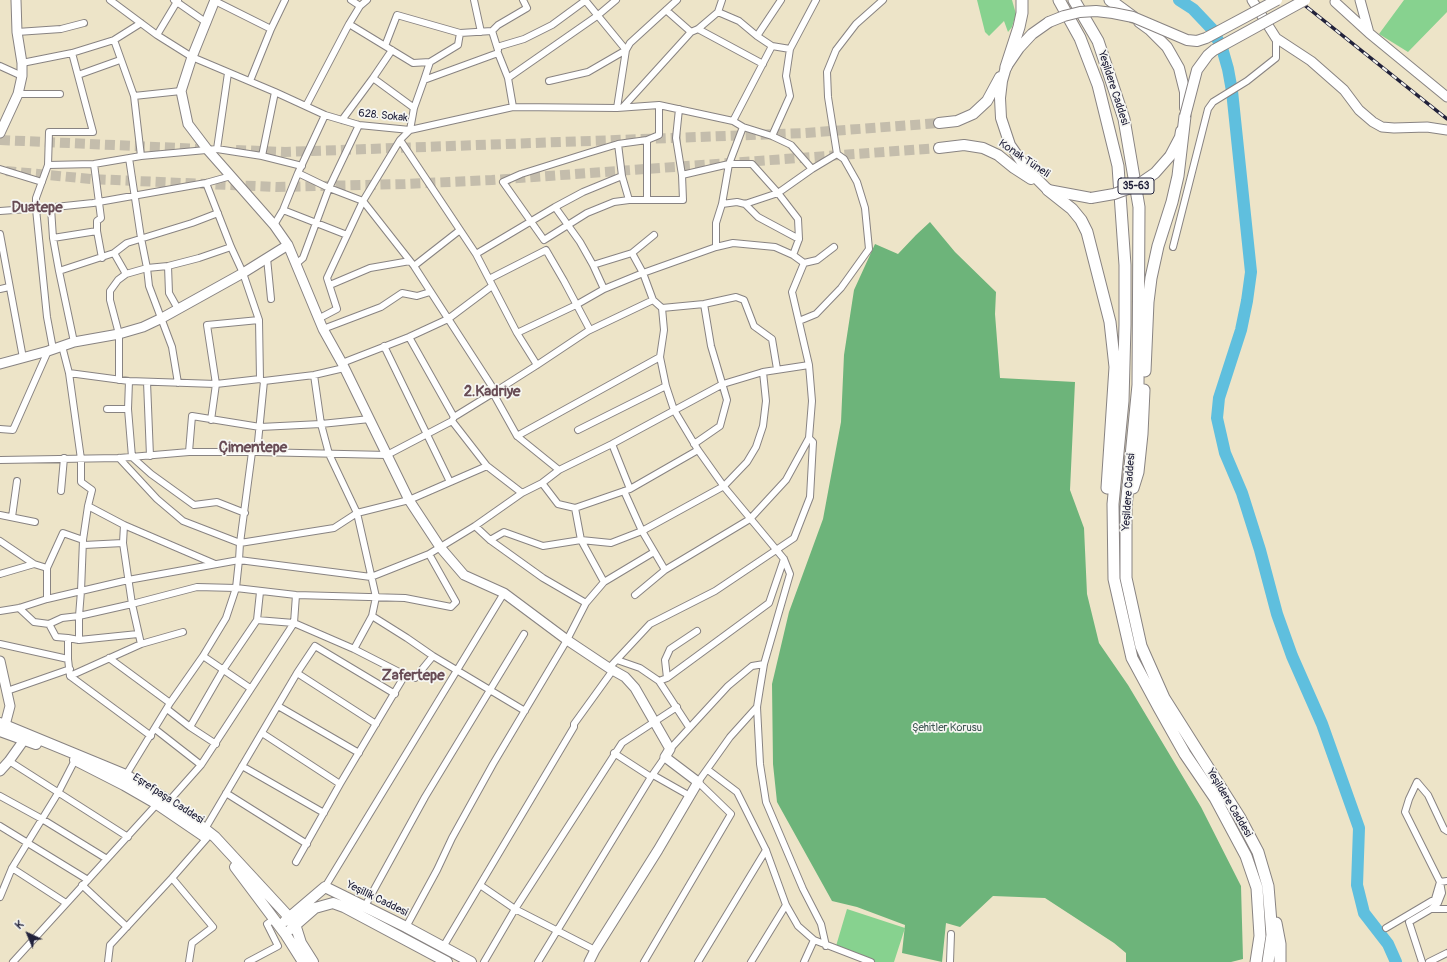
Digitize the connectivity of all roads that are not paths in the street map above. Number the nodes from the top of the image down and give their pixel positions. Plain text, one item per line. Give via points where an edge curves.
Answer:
1 (16, 0) edge
2 (110, 0) edge
3 (215, 0) edge
4 (285, 0) edge
5 (351, 0) edge
6 (367, 0) edge
7 (474, 0) edge
8 (523, 0) edge
9 (585, 0) edge
10 (616, 0) edge
11 (677, 0) edge
12 (722, 0) edge
13 (781, 0) edge
14 (816, 0) edge
15 (882, 0) edge
16 (1022, 0) edge
17 (1059, 0) edge
18 (1074, 0) edge
19 (1110, 0) edge
20 (1252, 0) edge
21 (1277, 0) edge
22 (1305, 0) edge
23 (1360, 0) edge
24 (177, 1) edge
25 (1333, 1) edge
26 (360, 6) junction
27 (666, 10) junction
28 (718, 12) junction
29 (597, 16) junction
30 (1133, 17) junction
31 (206, 22) junction
32 (84, 23) dead end
33 (141, 23) junction
34 (349, 24) junction
35 (271, 29) junction
36 (698, 29) junction
37 (492, 31) junction
38 (17, 32) junction
39 (481, 32) junction
40 (691, 32) junction
41 (460, 33) junction
42 (1369, 33) junction
43 (157, 35) junction
44 (757, 36) junction
45 (1276, 38) junction
46 (114, 40) junction
47 (385, 46) junction
48 (772, 46) junction
49 (790, 49) junction
50 (392, 50) junction
51 (497, 50) junction
52 (626, 50) junction
53 (72, 53) junction
54 (192, 57) junction
55 (120, 60) junction
56 (430, 62) junction
57 (22, 63) junction
58 (763, 64) junction
59 (0, 66) edge
60 (1006, 67) junction
61 (228, 73) junction
62 (78, 75) junction
63 (22, 76) junction
64 (373, 78) junction
65 (508, 78) junction
66 (424, 80) junction
67 (250, 81) junction
68 (549, 81) dead end
69 (181, 91) junction
70 (275, 92) junction
71 (18, 94) junction
72 (60, 94) dead end
73 (134, 96) junction
74 (1447, 96) edge
75 (306, 106) junction
76 (659, 106) junction
77 (513, 107) junction
78 (620, 107) junction
79 (414, 108) junction
80 (679, 109) junction
81 (325, 115) junction
82 (1185, 116) junction
83 (342, 120) junction
84 (733, 121) junction
85 (939, 123) tunnel mouth
86 (359, 125) junction
87 (743, 127) junction
88 (410, 130) junction
89 (1447, 130) edge
90 (0, 133) edge
91 (772, 136) junction
92 (400, 140) junction
93 (647, 140) junction
94 (618, 144) junction
95 (939, 148) tunnel mouth
96 (207, 149) junction
97 (217, 149) junction
98 (837, 154) junction
99 (141, 156) junction
100 (262, 156) junction
101 (129, 158) junction
102 (94, 164) junction
103 (729, 164) junction
104 (48, 165) junction
105 (302, 166) junction
106 (0, 169) edge
107 (812, 169) junction
108 (298, 173) junction
109 (682, 175) junction
110 (231, 176) junction
111 (622, 176) junction
112 (42, 182) junction
113 (206, 183) junction
114 (329, 188) junction
115 (1048, 190) junction
116 (778, 193) junction
117 (135, 194) junction
118 (629, 200) junction
119 (647, 200) junction
120 (364, 201) junction
121 (100, 202) junction
122 (722, 204) junction
123 (746, 204) junction
124 (555, 207) junction
125 (51, 208) junction
126 (36, 209) junction
127 (283, 210) junction
128 (0, 211) edge
129 (218, 213) junction
130 (531, 221) junction
131 (316, 222) junction
132 (568, 224) junction
133 (274, 225) junction
134 (460, 230) junction
135 (97, 231) junction
136 (0, 234) edge
137 (347, 235) junction
138 (654, 235) dead end
139 (53, 238) junction
140 (141, 238) junction
141 (799, 238) junction
142 (544, 240) junction
143 (288, 245) junction
144 (231, 247) junction
145 (716, 247) junction
146 (834, 247) dead end
147 (1172, 247) dead end
148 (546, 250) junction
149 (114, 253) junction
150 (632, 253) junction
151 (476, 254) junction
152 (793, 254) junction
153 (102, 258) junction
154 (266, 258) junction
155 (804, 263) junction
156 (296, 264) junction
157 (412, 264) junction
158 (593, 265) junction
159 (168, 266) junction
160 (148, 268) junction
161 (59, 271) junction
162 (243, 273) junction
163 (126, 274) junction
164 (643, 274) junction
165 (489, 279) junction
166 (330, 286) junction
167 (492, 286) junction
168 (9, 287) junction
169 (0, 289) edge
170 (604, 289) junction
171 (430, 292) junction
172 (271, 299) dead end
173 (653, 300) junction
174 (704, 304) junction
175 (576, 305) junction
176 (662, 308) junction
177 (178, 309) junction
178 (162, 318) junction
179 (318, 319) junction
180 (448, 319) junction
181 (259, 320) junction
182 (798, 321) junction
183 (323, 329) junction
184 (590, 330) junction
185 (517, 333) junction
186 (119, 334) junction
187 (409, 337) junction
188 (74, 342) junction
189 (62, 346) junction
190 (384, 346) junction
191 (50, 350) junction
192 (660, 357) junction
193 (23, 358) junction
194 (0, 364) edge
195 (537, 365) junction
196 (809, 365) junction
197 (343, 366) junction
198 (777, 369) junction
199 (763, 372) junction
200 (68, 373) junction
201 (314, 375) junction
202 (119, 380) junction
203 (262, 380) junction
204 (129, 382) junction
205 (147, 382) junction
206 (178, 383) junction
207 (216, 384) junction
208 (723, 384) junction
209 (666, 386) junction
210 (493, 393) junction
211 (107, 409) dead end
212 (128, 409) junction
213 (674, 410) junction
214 (370, 419) junction
215 (453, 419) junction
216 (211, 420) junction
217 (321, 424) junction
218 (260, 427) junction
219 (0, 429) edge
220 (578, 430) dead end
221 (427, 434) junction
222 (517, 436) junction
223 (809, 438) junction
224 (612, 444) junction
225 (696, 447) junction
226 (189, 452) junction
227 (255, 452) junction
228 (329, 454) junction
229 (387, 455) junction
230 (150, 456) junction
231 (132, 457) junction
232 (64, 458) junction
233 (119, 458) junction
234 (81, 459) junction
235 (0, 460) edge
236 (487, 466) junction
237 (559, 470) junction
238 (17, 481) dead end
239 (450, 482) junction
240 (542, 482) junction
241 (724, 486) junction
242 (627, 490) junction
243 (60, 491) dead end
244 (522, 494) junction
245 (409, 500) junction
246 (88, 506) junction
247 (1126, 507) junction
248 (575, 508) junction
249 (245, 513) junction
250 (357, 513) junction
251 (0, 515) edge
252 (12, 517) junction
253 (750, 519) junction
254 (35, 522) dead end
255 (124, 525) junction
256 (475, 526) junction
257 (642, 531) junction
258 (490, 540) junction
259 (581, 540) junction
260 (0, 541) edge
261 (84, 542) junction
262 (123, 543) junction
263 (240, 543) junction
264 (440, 547) junction
265 (776, 550) junction
266 (654, 552) junction
267 (428, 554) junction
268 (784, 559) junction
269 (239, 560) junction
270 (34, 564) junction
271 (215, 564) junction
272 (47, 568) junction
273 (665, 570) junction
274 (0, 574) edge
275 (372, 577) junction
276 (1114, 579) junction
277 (128, 580) junction
278 (604, 582) junction
279 (236, 588) junction
280 (81, 591) junction
281 (260, 592) junction
282 (504, 594) junction
283 (296, 595) junction
284 (635, 595) dead end
285 (376, 597) junction
286 (47, 599) junction
287 (586, 603) junction
288 (132, 604) junction
289 (19, 608) junction
290 (0, 611) edge
291 (79, 616) junction
292 (372, 616) junction
293 (257, 620) junction
294 (294, 623) junction
295 (49, 624) junction
296 (696, 630) dead end
297 (183, 632) dead end
298 (138, 634) junction
299 (524, 634) dead end
300 (68, 638) junction
301 (79, 640) junction
302 (567, 640) junction
303 (0, 644) edge
304 (141, 644) junction
305 (354, 649) junction
306 (203, 656) junction
307 (433, 656) junction
308 (109, 658) junction
309 (68, 659) junction
310 (617, 660) junction
311 (0, 661) edge
312 (764, 664) junction
313 (70, 669) junction
314 (611, 669) junction
315 (223, 670) junction
316 (456, 670) junction
317 (297, 673) junction
318 (405, 675) junction
319 (70, 676) junction
320 (667, 678) junction
321 (659, 681) junction
322 (250, 688) junction
323 (490, 690) junction
324 (7, 691) junction
325 (395, 694) junction
326 (170, 703) junction
327 (278, 706) junction
328 (677, 707) junction
329 (757, 707) junction
330 (167, 709) junction
331 (525, 711) junction
332 (654, 721) junction
333 (376, 724) junction
334 (1, 725) edge
335 (190, 727) junction
336 (689, 727) junction
337 (155, 729) junction
338 (262, 733) junction
339 (151, 736) junction
340 (24, 740) junction
341 (216, 744) junction
342 (670, 749) junction
343 (359, 753) junction
344 (614, 754) junction
345 (666, 757) junction
346 (75, 760) junction
347 (9, 761) junction
348 (201, 765) junction
349 (242, 766) junction
350 (708, 770) junction
351 (0, 771) edge
352 (126, 775) junction
353 (652, 776) junction
354 (698, 782) junction
355 (340, 784) junction
356 (58, 793) junction
357 (226, 793) junction
358 (0, 796) edge
359 (690, 796) junction
360 (169, 801) junction
361 (157, 804) junction
362 (324, 813) junction
363 (42, 819) junction
364 (0, 826) edge
365 (1447, 831) edge
366 (206, 834) junction
367 (128, 837) junction
368 (27, 843) junction
369 (307, 844) junction
370 (766, 850) junction
371 (107, 859) junction
372 (296, 862) dead end
373 (12, 868) junction
374 (172, 878) junction
375 (88, 880) junction
376 (1447, 881) edge
377 (1440, 882) junction
378 (82, 885) junction
379 (480, 885) junction
380 (1268, 886) junction
381 (325, 887) junction
382 (0, 896) edge
383 (66, 903) junction
384 (786, 905) junction
385 (365, 906) junction
386 (1431, 908) junction
387 (515, 909) junction
388 (1447, 909) edge
389 (292, 920) junction
390 (277, 923) junction
391 (127, 927) junction
392 (406, 927) junction
393 (1386, 928) dead end
394 (557, 930) junction
395 (951, 934) dead end
396 (286, 935) junction
397 (814, 940) junction
398 (826, 946) junction
399 (443, 947) junction
400 (595, 950) junction
401 (1447, 953) edge
402 (432, 959) edge
403 (13, 962) edge
404 (108, 962) edge
405 (189, 962) edge
406 (248, 962) edge
407 (303, 962) edge
408 (313, 962) edge
409 (447, 962) edge
410 (471, 962) edge
411 (484, 962) edge
412 (538, 962) edge
413 (589, 962) edge
414 (644, 962) edge
415 (698, 962) edge
416 (752, 962) edge
417 (804, 962) edge
418 (871, 962) edge
419 (950, 962) edge
420 (1256, 962) edge
421 (1268, 962) edge
422 (1280, 962) edge
423 (1422, 962) edge
424 (1429, 962) edge

1 - 38 street
2 - 33 street, 628. Sokak
3 - 31 street
3 - 35 street
4 - 35 street
5 - 26 street
6 - 26 street
7 - 39 street
8 - 37 street via 527,8
9 - 29 street
9 - 51 street via 552,25
10 - 29 street
11 - 27 street
12 - 28 street
13 - 44 street
14 - 49 street
15 - 98 street via 856,24 836,50 827,72
16 - 60 highway via 1019,27
17 - 276 highway, Yeşildere Caddesi via 1080,38 1098,85 1118,166 1125,265 1125,325 1123,401 1113,504
18 - 247 highway, Yeşildere Caddesi via 1098,41 1124,119 1139,207 1138,385
19 - 30 highway
20 - 45 street
21 - 30 main road, bridge via 1197,41 1187,40
22 - 82 main road, bridge via 1208,55 1197,70
23 - 42 street
24 - 31 street
24 - 43 street
25 - 42 street
26 - 34 street
27 - 40 street
27 - 52 street
28 - 36 street
28 - 44 street via 739,22
29 - 52 street
29 - 65 street
30 - 60 main road, bridge via 1096,11 1064,16 1049,22 1032,34
30 - 82 main road, bridge via 1167,47 1179,68 1185,92
31 - 54 street
32 - 38 street via 61,29
33 - 43 street, 628. Sokak
33 - 46 street
34 - 47 street
34 - 75 street
35 - 67 street
36 - 40 street
36 - 58 street
37 - 39 street
37 - 51 street
38 - 57 street
39 - 41 street
40 - 78 street
41 - 47 street via 397,15
41 - 56 street via 458,45
42 - 74 street
43 - 54 street, 628. Sokak
44 - 48 street
45 - 89 street via 1311,61 1344,90 1359,110 1382,127 1427,127
45 - 147 street via 1276,58 1247,81 1213,102 1208,109
46 - 53 street
46 - 55 street
47 - 50 street
48 - 49 street
48 - 58 street
49 - 91 street via 786,76 790,96
50 - 56 street via 412,62
50 - 64 street
51 - 65 street
51 - 66 street
52 - 68 street via 588,72
52 - 78 street
53 - 57 street
53 - 62 street
54 - 61 street, 628. Sokak
54 - 69 street
55 - 62 street
55 - 73 street
56 - 66 street
57 - 63 street
58 - 84 street
59 - 63 street
60 - 85 main road via 987,101 973,114 957,121
60 - 115 main road via 1000,98 1001,118 1010,145 1026,168
61 - 67 street, 628. Sokak
61 - 97 street
62 - 104 street via 93,132 49,132
63 - 71 street
64 - 79 street
64 - 83 street
65 - 77 street
66 - 79 street
67 - 70 street, 628. Sokak
69 - 73 street
69 - 96 street via 188,124
70 - 75 street, 628. Sokak
70 - 100 street
71 - 72 street
71 - 90 street
73 - 99 street
75 - 81 street, 628. Sokak
76 - 78 street, 628. Sokak
76 - 80 street, 628. Sokak
76 - 93 street via 659,135
77 - 78 street, 628. Sokak
77 - 88 street, 628. Sokak
79 - 88 street
80 - 84 street, 628. Sokak
80 - 109 street via 676,138
81 - 83 street, 628. Sokak
81 - 105 street
82 - 115 main road, 35-63, bridge via 1180,137 1170,156 1155,173 1136,186 1114,194 1091,198
82 - 247 highway via 1178,176 1152,270 1139,464
83 - 86 street, 628. Sokak
84 - 87 street, 628. Sokak
86 - 88 street, 628. Sokak
86 - 114 street
87 - 91 street, 628. Sokak
87 - 103 street
88 - 92 street
91 - 107 street, 628. Sokak via 791,145
92 - 120 street
92 - 134 street
93 - 94 street
93 - 119 street
94 - 111 street
94 - 130 street via 503,182
95 - 115 main road, Konak Tüneli via 964,145 984,148
96 - 97 street
96 - 99 street
96 - 110 street
97 - 100 street
98 - 107 street
98 - 182 street via 844,159 857,182 865,208 869,248 841,288 816,314
99 - 101 street
100 - 105 street
101 - 102 street
101 - 117 street
102 - 104 street
102 - 121 street
103 - 109 street
103 - 116 street via 752,164
103 - 122 street
104 - 112 street
105 - 108 street
106 - 112 street
107 - 116 street
108 - 114 street
108 - 127 street
109 - 119 street via 683,200
110 - 113 street
110 - 133 street
111 - 118 street
111 - 124 street
112 - 126 street via 36,198
113 - 117 street
113 - 129 street
114 - 120 street
114 - 131 street
115 - 276 highway via 1072,208 1087,232 1110,322 1115,367 1107,489
116 - 123 street
116 - 141 street via 798,219
117 - 121 street
117 - 140 street
118 - 119 street
118 - 132 street via 614,202
120 - 137 street
120 - 157 street
121 - 125 street
121 - 135 street via 101,218 97,221
122 - 123 street
122 - 145 street via 716,223
123 - 141 street via 758,217
124 - 130 street
124 - 132 street
125 - 126 street
125 - 139 street
126 - 128 street
126 - 191 street
127 - 131 street
127 - 133 street
129 - 140 street
129 - 144 street
130 - 142 street
130 - 151 street
131 - 137 street
131 - 156 street via 303,258
132 - 142 street
132 - 158 street
133 - 143 street
134 - 151 street
134 - 157 street
135 - 139 street
135 - 153 street
136 - 168 street
137 - 166 street via 327,278
138 - 150 street
139 - 161 street
140 - 149 street via 127,243
140 - 160 street
141 - 152 street
142 - 148 street
143 - 154 street
143 - 156 street
144 - 159 street
144 - 162 street
145 - 152 street via 733,243 775,247
145 - 164 street
146 - 155 street via 817,260
148 - 165 street
148 - 175 street
149 - 153 street
149 - 163 street
150 - 158 street
150 - 164 street
151 - 165 street
152 - 155 street
153 - 161 street
154 - 162 street
154 - 172 street
155 - 182 street via 792,292
156 - 179 street
157 - 166 street via 370,268
157 - 171 street
158 - 170 street
159 - 160 street
159 - 177 street via 169,293
160 - 163 street
160 - 178 street via 149,286
161 - 188 street
162 - 177 street
162 - 181 street
163 - 186 street via 110,291
164 - 170 street
164 - 173 street
165 - 167 street
166 - 179 street via 337,309
167 - 180 street
167 - 185 street
168 - 169 street
168 - 193 street
170 - 175 street
171 - 180 street
171 - 183 street via 417,296 402,293 381,307
173 - 176 street
173 - 184 street
174 - 176 street
174 - 198 street via 736,297 744,300 754,326 772,339
174 - 208 street via 710,346
175 - 184 street
175 - 185 street
176 - 192 street via 664,330
177 - 178 street
178 - 186 street
178 - 206 street via 172,347
179 - 183 street
180 - 187 street
180 - 210 street via 491,385
181 - 203 street
181 - 207 street via 207,325
182 - 196 street
183 - 197 street
184 - 195 street
185 - 195 street
186 - 188 street
186 - 202 street
187 - 190 street
187 - 215 street
188 - 189 street
189 - 191 street
189 - 200 street
190 - 197 street
190 - 221 street
191 - 193 street
191 - 219 street via 13,430
192 - 209 street
192 - 222 street
193 - 194 street
195 - 210 street
196 - 198 street
196 - 223 street via 812,401
197 - 201 street
197 - 214 street
198 - 199 street
199 - 208 street
199 - 241 street via 766,402 763,426 756,447 747,462
200 - 202 street
200 - 234 street
201 - 203 street
201 - 217 street
202 - 204 street
203 - 207 street
203 - 218 street
204 - 205 street
204 - 212 street
205 - 206 street
205 - 230 street
206 - 207 street
207 - 216 street
208 - 213 street
208 - 225 street via 727,400 720,426
209 - 213 street
209 - 220 street
210 - 215 street
210 - 222 street
211 - 212 street
212 - 231 street
213 - 224 street
213 - 225 street
214 - 217 street
214 - 229 street
215 - 221 street
215 - 236 street
216 - 218 street
216 - 226 street via 192,416
217 - 218 street
217 - 228 street
218 - 227 street
221 - 229 street
221 - 239 street
222 - 237 street
223 - 253 street via 786,480
223 - 265 street via 813,442 810,497 794,538
224 - 237 street
224 - 242 street
225 - 241 street
225 - 242 street
226 - 227 street
226 - 230 street
227 - 228 street
227 - 249 street
228 - 229 street
228 - 250 street
229 - 245 street
230 - 231 street
231 - 233 street
231 - 249 street via 194,505 217,502
232 - 234 street
232 - 235 street
232 - 243 street
233 - 234 street
233 - 263 street via 157,499 183,521
234 - 246 street via 81,482 92,490
236 - 239 street
236 - 244 street
237 - 240 street
238 - 252 street
239 - 245 street
240 - 244 street
240 - 248 street via 558,504
241 - 253 street
241 - 257 street
242 - 248 street
242 - 257 street
244 - 256 street
245 - 250 street
245 - 264 street
246 - 255 street
246 - 261 street
247 - 380 highway, Yeşildere Caddesi via 1126,578 1141,646 1164,698 1244,824 1258,852
248 - 259 street
249 - 263 street
250 - 263 street via 334,528
250 - 275 street
251 - 252 street
252 - 254 street
253 - 265 street
253 - 273 street
255 - 262 street
255 - 271 street
256 - 258 street
256 - 264 street
257 - 259 street via 611,543
257 - 266 street
258 - 259 street via 504,532 543,546
258 - 287 street via 543,578
259 - 278 street
260 - 270 street
261 - 262 street
261 - 272 street via 63,533
261 - 280 street
262 - 277 street
263 - 269 street
264 - 267 street
264 - 282 street via 464,575
265 - 268 street
265 - 310 street via 715,591 650,624
266 - 273 street
266 - 278 street
267 - 275 street
267 - 285 street via 456,602 451,607 405,598
268 - 312 street via 790,574
268 - 320 street via 769,603
269 - 271 street
269 - 275 street
269 - 279 street
270 - 272 street
270 - 274 street
271 - 277 street
272 - 286 street
273 - 284 street
275 - 285 street
276 - 420 highway, Yeşildere Caddesi via 1132,658 1185,754 1215,798 1246,856 1257,888 1260,936
277 - 280 street
277 - 288 street
278 - 287 street
279 - 281 street
279 - 288 street via 198,587
279 - 306 street via 226,618
280 - 286 street
280 - 291 street
281 - 283 street
281 - 293 street
282 - 302 street
282 - 316 street
283 - 285 street
283 - 294 street
285 - 292 street
286 - 289 street
287 - 302 street
288 - 291 street
288 - 298 street
289 - 290 street
289 - 295 street via 34,622
291 - 295 street via 62,618
291 - 301 street
292 - 305 street
292 - 307 street
293 - 294 street
293 - 315 street
294 - 305 street
294 - 322 street
295 - 300 street via 56,637
296 - 320 street via 670,649 665,660
297 - 304 street
298 - 301 street
298 - 304 street
299 - 323 street
300 - 301 street
300 - 309 street
302 - 314 street
302 - 331 street
303 - 309 street
304 - 308 street
305 - 318 street
306 - 315 street
306 - 326 street
307 - 316 street
307 - 318 street via 415,678
308 - 319 street
308 - 326 street
309 - 313 street
310 - 314 street
310 - 321 street via 640,668
311 - 324 street
312 - 329 street
312 - 336 street via 752,666 728,686
313 - 319 street
313 - 324 street
314 - 332 street via 625,677 635,688
314 - 379 street via 574,724
315 - 322 street
315 - 335 street
316 - 323 street
316 - 381 street
317 - 325 street via 315,646
317 - 327 street
317 - 333 street
318 - 325 street
319 - 339 street
320 - 321 street
321 - 328 street
322 - 341 street
323 - 331 street
323 - 385 street via 425,797
324 - 334 street via 10,706
325 - 333 street
326 - 330 street
327 - 338 street
327 - 343 street
328 - 332 street
328 - 336 street
329 - 350 street via 730,737
329 - 398 street via 760,764 766,802 803,889 821,924
330 - 335 street
330 - 337 street
331 - 392 street via 452,838
332 - 342 street
332 - 344 street via 622,743
333 - 343 street
334 - 340 main road, Eşrefpaşa Caddesi
334 - 352 main road, Eşrefpaşa Caddesi
335 - 341 street
336 - 342 street
337 - 339 street
337 - 348 street
338 - 349 street
338 - 355 street
339 - 352 street
340 - 346 main road, Eşrefpaşa Caddesi
340 - 347 street
341 - 348 street
342 - 345 street
343 - 355 street
344 - 353 street
344 - 387 street
345 - 353 street
345 - 354 street
346 - 356 street
346 - 361 main road, Eşrefpaşa Caddesi
347 - 351 street
347 - 356 street
348 - 360 street
349 - 357 street
349 - 362 street
350 - 354 street
350 - 370 street via 737,792
352 - 360 main road, Eşrefpaşa Caddesi
353 - 359 street
353 - 394 street
354 - 359 street
354 - 414 street via 731,814
355 - 362 street
356 - 363 street
356 - 367 street
357 - 366 street
357 - 369 street
358 - 363 street
359 - 400 street
360 - 366 main road, Eşrefpaşa Caddesi
361 - 366 main road, Eşrefpaşa Caddesi
361 - 367 street
362 - 369 street
363 - 368 street
363 - 371 street
364 - 368 street
365 - 377 street via 1428,795 1417,782 1405,812
366 - 374 street
366 - 389 main road, Eşrefpaşa Caddesi via 234,856
366 - 390 main road, Eşrefpaşa Caddesi via 229,858
367 - 371 street
368 - 373 street
368 - 375 street
369 - 372 street
370 - 384 street
370 - 415 street
371 - 375 street
373 - 382 street
373 - 383 street
374 - 391 street
374 - 405 street via 213,927 192,943
375 - 378 street
376 - 377 street
377 - 386 street via 1442,893 1438,903
377 - 393 street via 1435,899
378 - 383 street
378 - 391 street
379 - 387 street
379 - 399 street
380 - 421 highway, Yeşildere Caddesi via 1272,935
380 - 422 highway via 1280,944
381 - 385 main road, Yeşillik Caddesi
381 - 389 main road, Yeşillik Caddesi
383 - 403 street
384 - 397 street via 798,926
384 - 416 street
385 - 392 main road, Yeşillik Caddesi
386 - 388 street
386 - 423 street via 1409,922
387 - 394 street
387 - 411 street
389 - 390 main road, Yeşillik Caddesi
389 - 396 main road, Yeşillik Caddesi
389 - 402 main road, Yeşillik Caddesi via 315,908 333,903
389 - 408 main road via 301,943
390 - 396 main road, Eşrefpaşa Caddesi
390 - 406 street via 266,924 278,946
391 - 404 street via 110,945
392 - 399 main road, Yeşillik Caddesi
394 - 400 street
394 - 412 street
395 - 419 street
396 - 407 main road, Eşrefpaşa Caddesi
397 - 398 street
397 - 417 street
398 - 418 street
399 - 410 main road, Yeşillik Caddesi
400 - 413 street
401 - 424 street
402 - 409 main road, Yeşillik Caddesi

